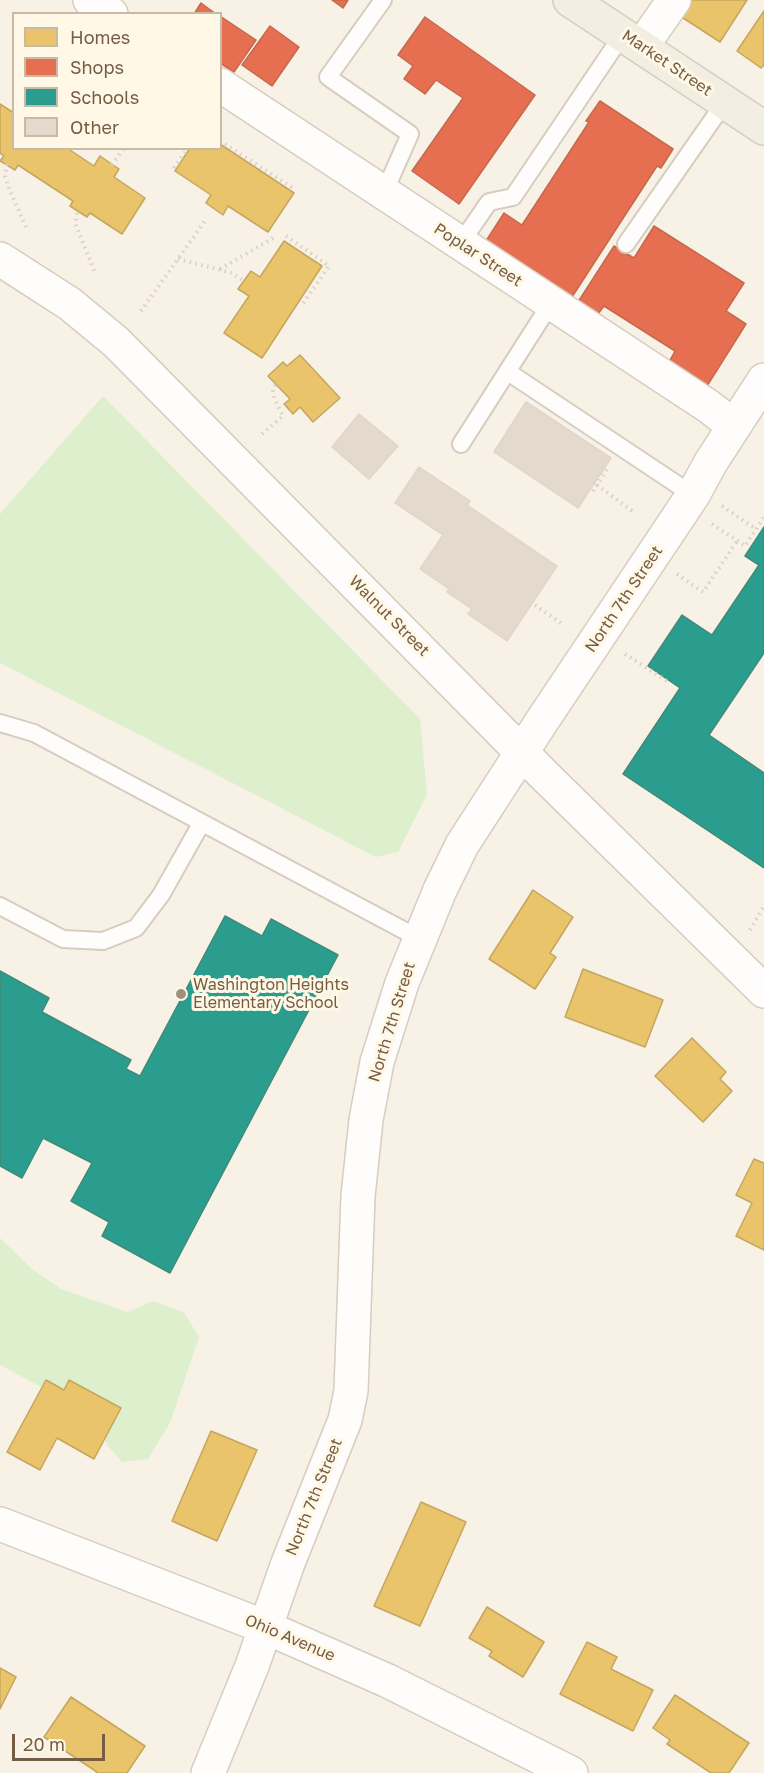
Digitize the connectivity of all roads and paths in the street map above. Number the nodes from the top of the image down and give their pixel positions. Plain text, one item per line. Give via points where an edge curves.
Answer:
1 (90, 0) edge
2 (383, 0) edge
3 (570, 0) edge
4 (674, 0) edge
5 (108, 12) edge
6 (633, 40) junction
7 (222, 87) edge
8 (725, 102) junction
9 (764, 128) edge
10 (222, 142) edge
11 (123, 150) edge
12 (187, 150) edge
13 (7, 165) dead end
14 (112, 165) dead end
15 (174, 168) dead end
16 (293, 188) dead end
17 (384, 193) junction
18 (77, 213) dead end
19 (207, 218) dead end
20 (26, 227) dead end
21 (286, 236) dead end
22 (275, 237) dead end
23 (460, 244) junction
24 (626, 244) dead end
25 (178, 258) junction
26 (0, 259) edge
27 (219, 269) junction
28 (96, 275) dead end
29 (243, 281) dead end
30 (551, 303) junction
31 (302, 305) dead end
32 (141, 311) dead end
33 (508, 372) junction
34 (764, 380) edge
35 (276, 384) dead end
36 (734, 426) junction
37 (262, 434) dead end
38 (461, 444) dead end
39 (614, 459) dead end
40 (597, 485) junction
41 (593, 491) dead end
42 (706, 507) junction
43 (635, 513) dead end
44 (764, 517) edge
45 (756, 528) junction
46 (737, 541) junction
47 (673, 572) dead end
48 (535, 605) dead end
49 (562, 624) dead end
50 (621, 651) dead end
51 (669, 683) dead end
52 (0, 723) edge
53 (522, 752) junction
54 (201, 824) junction
55 (0, 906) edge
56 (764, 906) edge
57 (750, 930) dead end
58 (420, 939) junction
59 (764, 991) edge
60 (0, 1524) edge
61 (265, 1627) junction
62 (208, 1773) edge
63 (571, 1773) edge

1 - 5 street
2 - 17 lane via 328,77 410,134
3 - 6 main road, Market Street
4 - 6 street
6 - 8 main road, Market Street
6 - 23 lane via 513,197 489,202
7 - 17 street, Poplar Street
8 - 9 main road, Market Street
8 - 24 lane
10 - 16 path
11 - 14 path
12 - 15 path
13 - 20 path via 8,186
17 - 23 street, Poplar Street
18 - 28 path via 75,223
19 - 25 path
21 - 31 path via 329,266
22 - 27 path
23 - 30 street, Poplar Street
25 - 27 path
25 - 32 path
26 - 53 street, Walnut Street via 70,304 116,342
27 - 29 path
30 - 33 lane
30 - 36 street, Poplar Street
33 - 38 lane
33 - 42 lane
34 - 36 street, North 7th Street
35 - 37 path via 274,398 283,416
36 - 42 street, North 7th Street
39 - 40 path
40 - 41 path
40 - 43 path
42 - 45 path
42 - 46 path
42 - 53 street, North 7th Street
44 - 45 path
45 - 46 path via 745,546
46 - 47 path via 703,592
48 - 49 path
50 - 51 path
52 - 54 lane via 34,733
53 - 58 street, North 7th Street via 462,845
53 - 59 street, Walnut Street
54 - 55 lane via 161,895 136,928 125,933 103,941 63,939
54 - 58 lane
56 - 57 path
58 - 61 street, North 7th Street via 377,1062 366,1120 358,1196 351,1391 345,1420
60 - 61 street, Ohio Avenue
61 - 62 street, North 7th Street
61 - 63 street, Ohio Avenue via 388,1681

